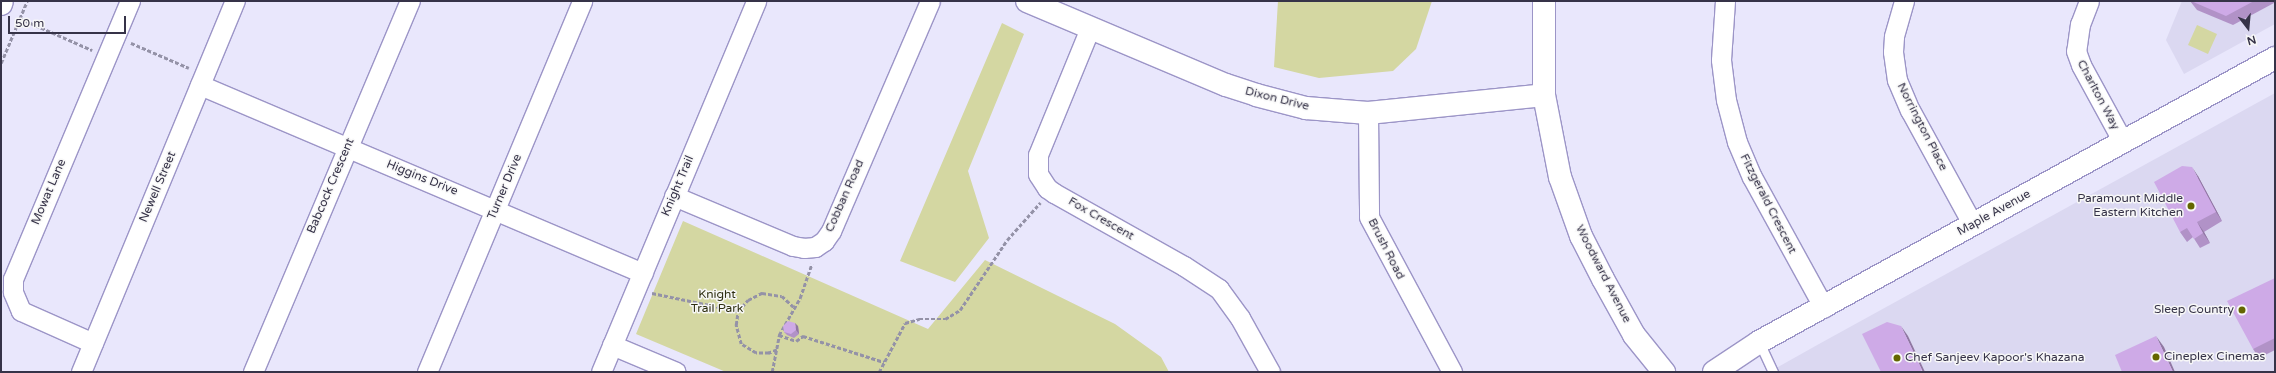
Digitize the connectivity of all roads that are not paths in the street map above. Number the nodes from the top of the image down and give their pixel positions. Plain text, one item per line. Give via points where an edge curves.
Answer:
1 (2, 1) edge
2 (130, 1) edge
3 (235, 1) edge
4 (410, 1) edge
5 (582, 1) edge
6 (756, 1) edge
7 (930, 1) edge
8 (1027, 1) edge
9 (1544, 1) edge
10 (1725, 1) edge
11 (1904, 1) edge
12 (2089, 1) edge
13 (1, 4) edge
14 (1090, 28) junction
15 (2275, 58) edge
16 (196, 78) junction
17 (1544, 96) junction
18 (1368, 113) junction
19 (2123, 142) junction
20 (347, 148) junction
21 (674, 196) junction
22 (496, 209) junction
23 (1973, 225) junction
24 (643, 273) junction
25 (1824, 308) junction
26 (1759, 342) junction
27 (93, 343) junction
28 (612, 345) junction
29 (80, 372) edge
30 (253, 372) edge
31 (427, 372) edge
32 (601, 372) edge
33 (676, 372) edge
34 (1270, 372) edge
35 (1452, 372) edge
36 (1664, 372) edge
37 (1714, 372) edge
38 (1773, 372) edge

1 - 13 street
2 - 27 street, Mowat Lane via 13,279 13,292 21,311
3 - 16 street, Newell Street
4 - 20 street, Babcock Crescent
5 - 22 street, Turner Drive
6 - 21 street, Knight Trail
7 - 21 street, Cobban Road via 831,231 824,241 815,247 793,246
8 - 14 street, Dixon Drive
9 - 17 street, Woodward Avenue
10 - 25 street, Fitzgerald Crescent via 1721,60 1726,100 1737,142 1752,177
11 - 23 street, Norrington Place via 1894,37 1893,52 1897,80 1910,110
12 - 19 street, Charlton Way via 2080,24 2076,51
14 - 18 street, Dixon Drive via 1256,95 1306,108
14 - 34 street, Fox Crescent via 1038,155 1038,174 1047,188 1054,193 1184,266 1219,289 1240,318
15 - 19 street, Maple Avenue
16 - 20 street, Higgins Drive
16 - 27 street, Newell Street
17 - 18 street, Dixon Drive
17 - 36 street, Woodward Avenue via 1560,177 1581,236 1634,335
18 - 35 street, Brush Road via 1369,217
19 - 23 street, Maple Avenue
20 - 22 street, Higgins Drive
20 - 30 street, Babcock Crescent
21 - 24 street, Knight Trail
22 - 24 street, Higgins Drive
22 - 31 street, Turner Drive
23 - 25 street, Maple Avenue
24 - 28 street, Knight Trail
25 - 26 street, Maple Avenue
26 - 37 street, Maple Avenue
26 - 38 lane
27 - 29 street, Newell Street
28 - 32 street, Knight Trail
28 - 33 street

